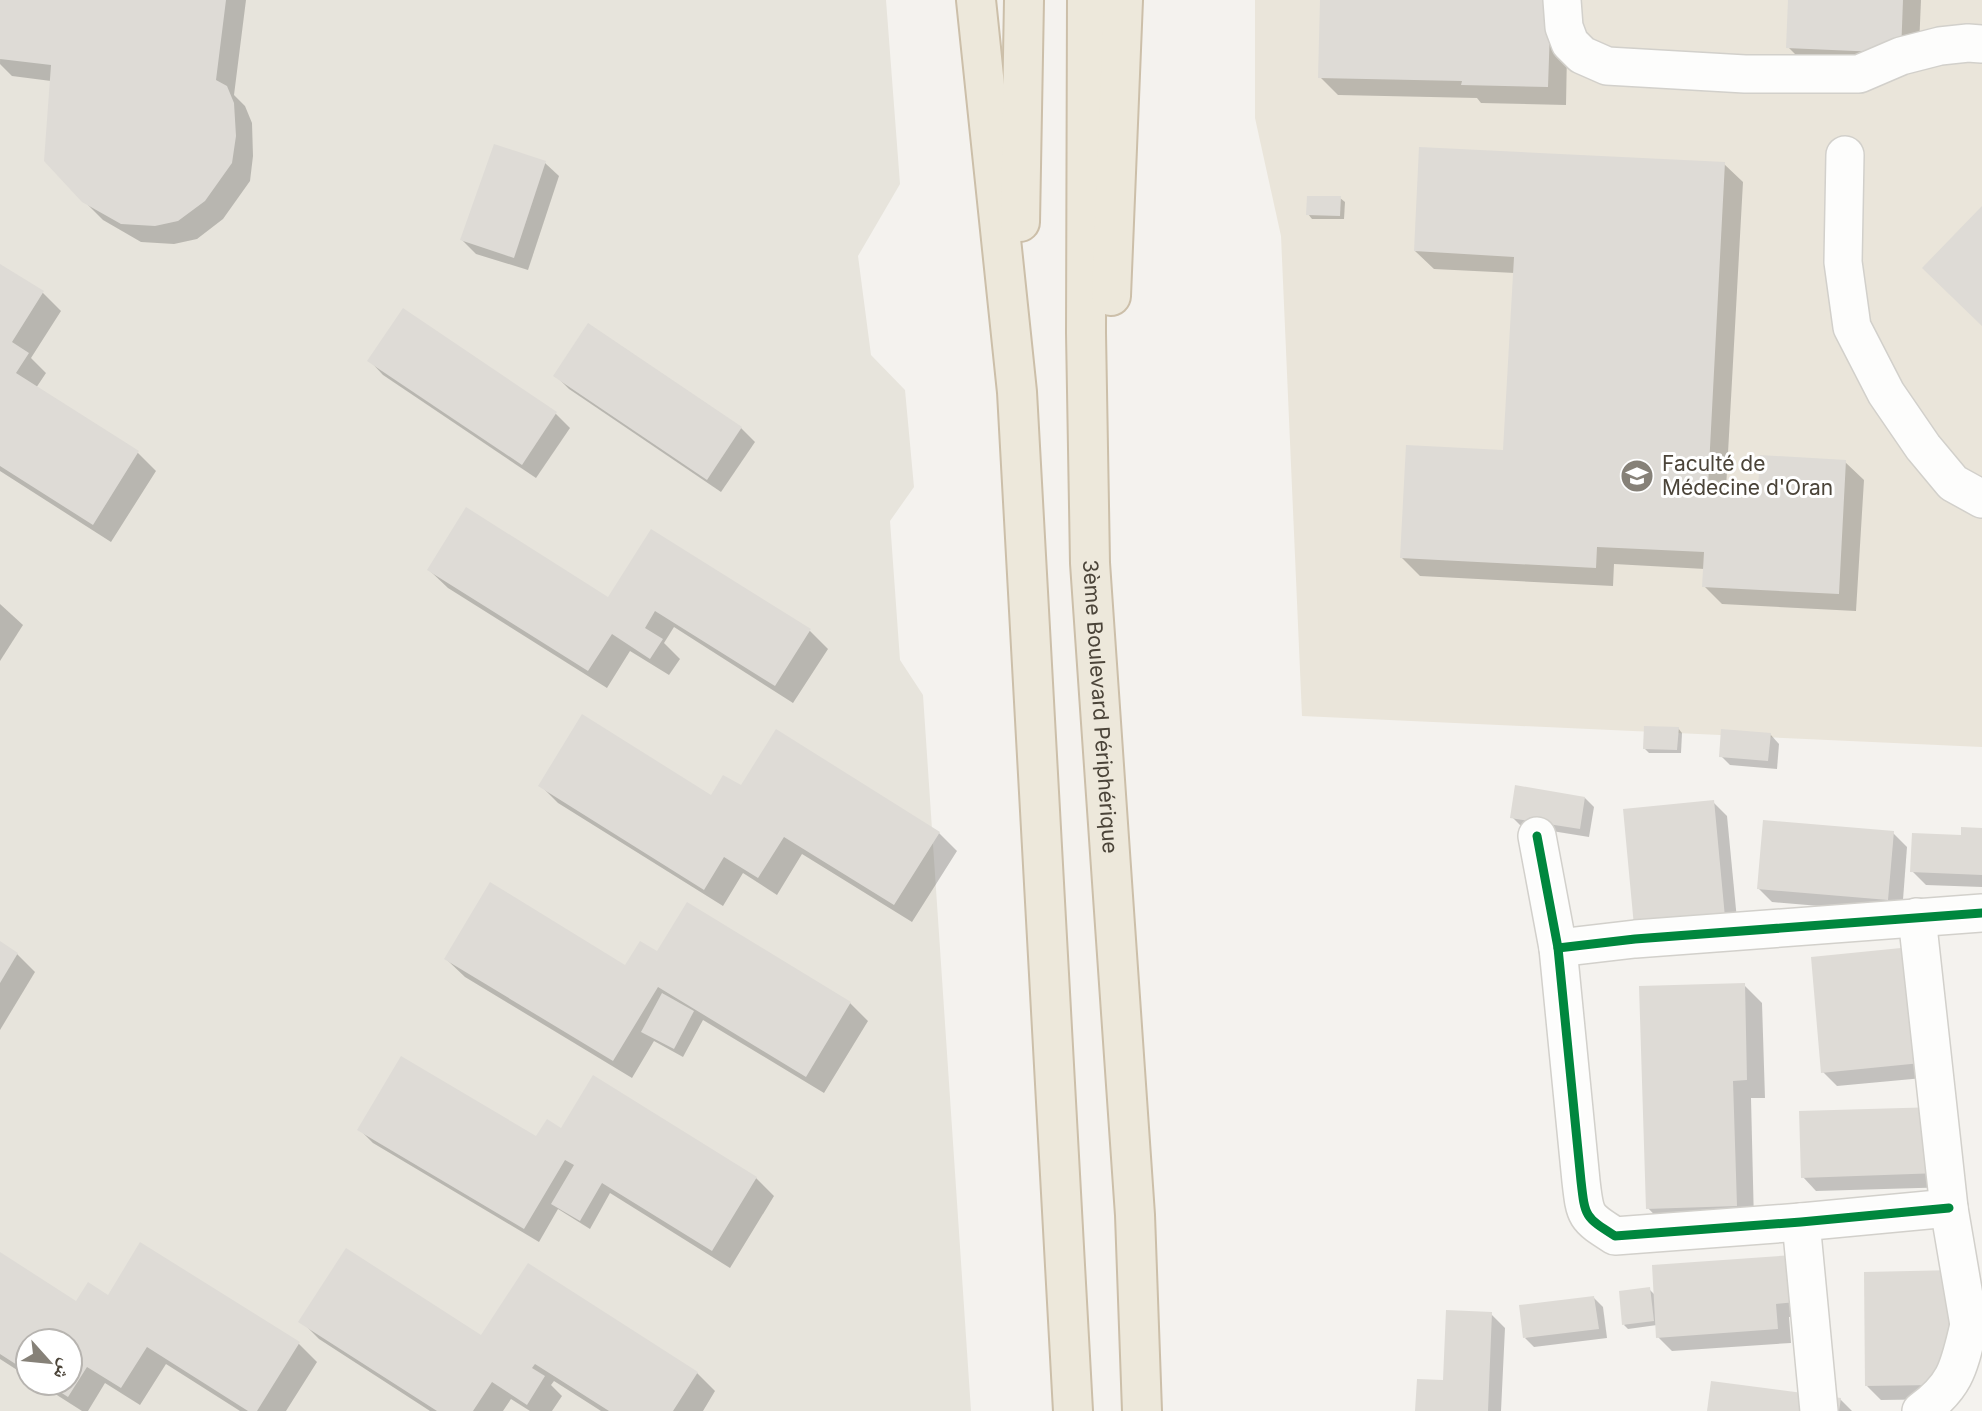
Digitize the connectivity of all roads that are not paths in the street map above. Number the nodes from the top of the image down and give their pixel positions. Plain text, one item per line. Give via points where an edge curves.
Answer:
1 (976, 0) edge
2 (1024, 0) edge
3 (1087, 0) edge
4 (1123, 0) edge
5 (1562, 0) edge
6 (1982, 44) edge
7 (1845, 155) dead end
8 (1017, 392) junction
9 (1982, 499) edge
10 (1090, 563) junction
11 (1537, 836) dead end
12 (1982, 913) edge
13 (1917, 917) junction
14 (1558, 948) junction
15 (1949, 1208) junction
16 (1801, 1222) junction
17 (1976, 1327) edge
18 (1073, 1411) edge
19 (1142, 1411) edge
20 (1819, 1411) edge
21 (1920, 1411) edge

1 - 8 highway
2 - 8 highway
3 - 10 highway, 3ème Boulevard Périphérique
4 - 10 highway via 1110,355
5 - 6 street via 1570,43 1582,55 1607,66 1745,74 1859,74 1940,46
7 - 9 street via 1843,262 1852,327 1886,393 1923,447 1953,484
8 - 18 highway
10 - 19 highway, 3ème Boulevard Périphérique via 1135,1215
11 - 14 street
12 - 13 street
13 - 14 street
13 - 15 street
14 - 16 street via 1584,1208 1590,1220 1615,1236
15 - 16 street
15 - 17 street
16 - 20 street
17 - 21 street via 1957,1373 1940,1397

